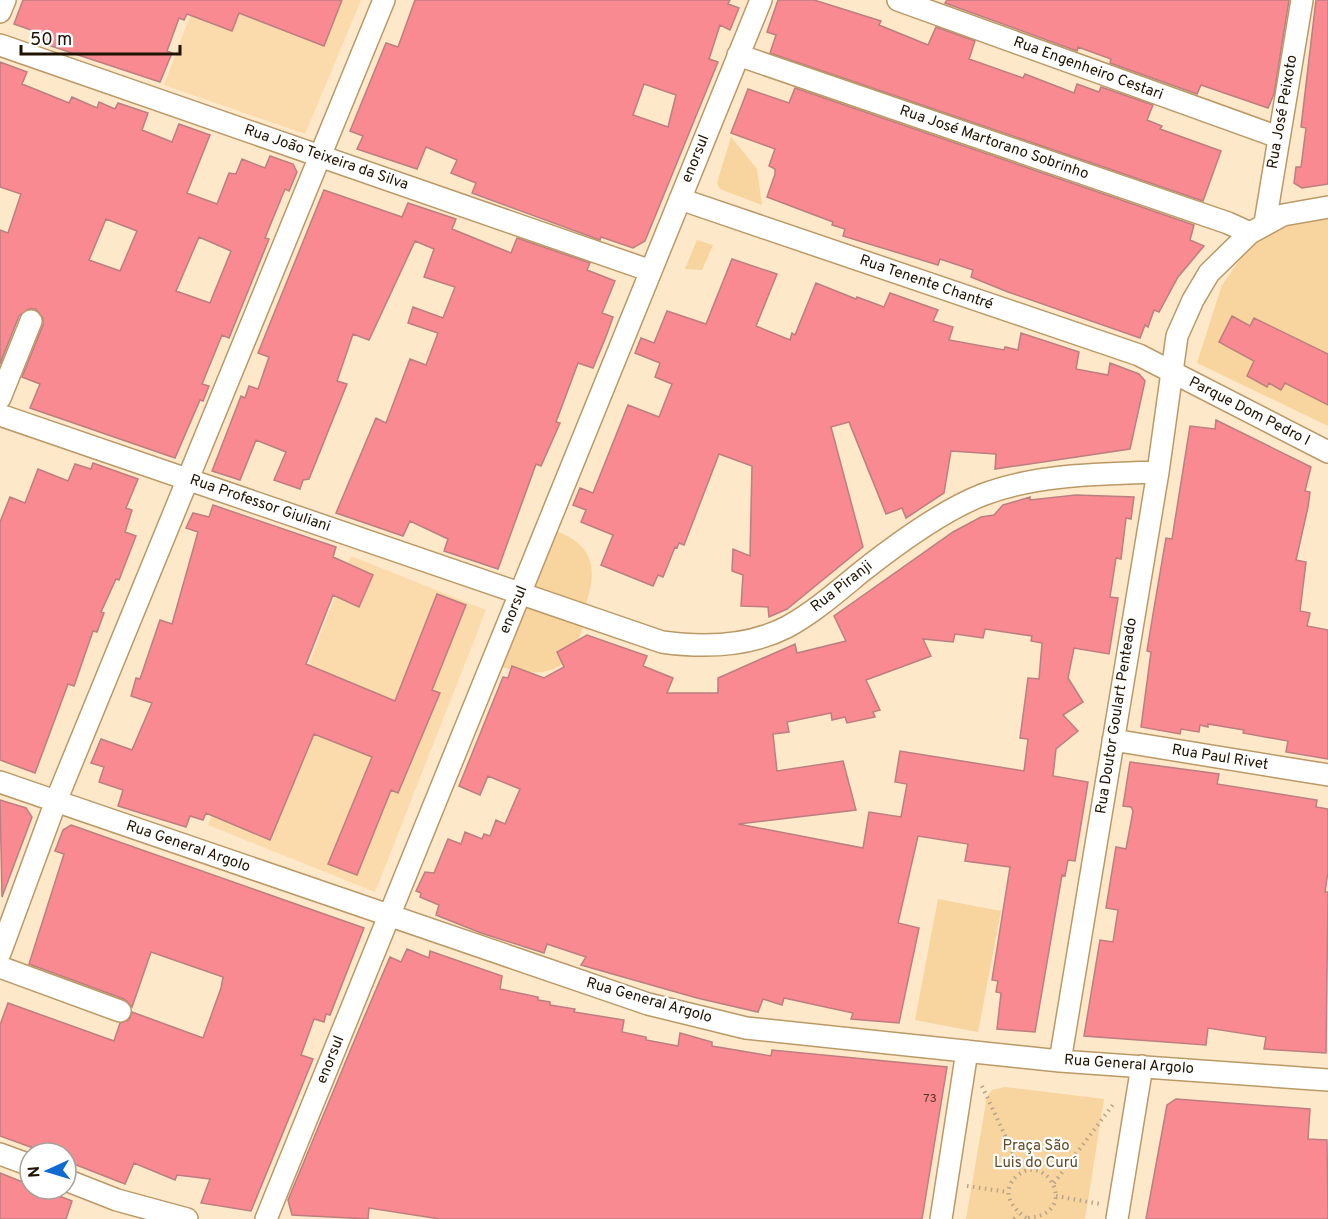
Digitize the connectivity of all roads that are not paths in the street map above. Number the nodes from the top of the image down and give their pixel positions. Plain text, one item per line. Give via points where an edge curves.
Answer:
1 (5, 0) edge
2 (384, 0) edge
3 (761, 0) edge
4 (898, 0) edge
5 (1302, 0) edge
6 (0, 12) edge
7 (0, 45) edge
8 (738, 55) junction
9 (1278, 137) junction
10 (321, 156) junction
11 (680, 199) junction
12 (1328, 207) edge
13 (1257, 228) junction
14 (651, 271) junction
15 (30, 321) dead end
16 (1170, 371) junction
17 (0, 398) edge
18 (0, 415) edge
19 (1328, 453) edge
20 (1158, 472) junction
21 (188, 479) junction
22 (520, 593) junction
23 (1113, 740) junction
24 (1328, 775) edge
25 (0, 782) edge
26 (56, 801) junction
27 (389, 917) junction
28 (0, 952) edge
29 (0, 967) edge
30 (120, 1011) dead end
31 (967, 1051) junction
32 (1060, 1061) junction
33 (1142, 1066) junction
34 (1328, 1080) edge
35 (0, 1154) edge
36 (18, 1161) edge
37 (78, 1184) edge
38 (1118, 1214) edge
39 (187, 1219) edge
40 (266, 1219) edge
41 (941, 1219) edge

1 - 6 street
2 - 10 street
3 - 8 street, enorsul
4 - 9 street, Rua Engenheiro Cestari
5 - 9 street, Rua José Peixoto
7 - 10 street, Rua João Teixeira da Silva
8 - 11 street, enorsul
8 - 13 street, Rua José Martorano Sobrinho via 1228,223
9 - 13 street, Rua José Peixoto
10 - 14 street, Rua João Teixeira da Silva
10 - 21 street
11 - 14 street, enorsul
11 - 16 street, Rua Tenente Chantré via 1139,355
12 - 13 street via 1283,215
13 - 16 street, Rua Doutor Goulart Penteado via 1209,273 1177,336
14 - 22 street, enorsul
15 - 17 street
16 - 19 street, Parque Dom Pedro I
16 - 20 street, Rua Doutor Goulart Penteado
18 - 21 street, Rua Professor Giuliani
20 - 22 street, Rua Piranji via 1039,482 981,495 874,562 787,627 746,641 717,646 662,642
20 - 23 street, Rua Doutor Goulart Penteado
21 - 22 street, Rua Professor Giuliani
21 - 26 street
22 - 27 street, enorsul
23 - 24 street, Rua Paul Rivet
23 - 32 street, Rua Doutor Goulart Penteado
25 - 26 street, Rua General Argolo
26 - 27 street, Rua General Argolo
26 - 28 street
27 - 31 street, Rua General Argolo via 648,1004 746,1028
27 - 40 street, enorsul
29 - 30 street
31 - 32 street, Rua General Argolo
31 - 41 street
32 - 33 street, Rua General Argolo
33 - 34 street, Rua General Argolo
33 - 38 street
35 - 36 street
37 - 39 street via 117,1200

